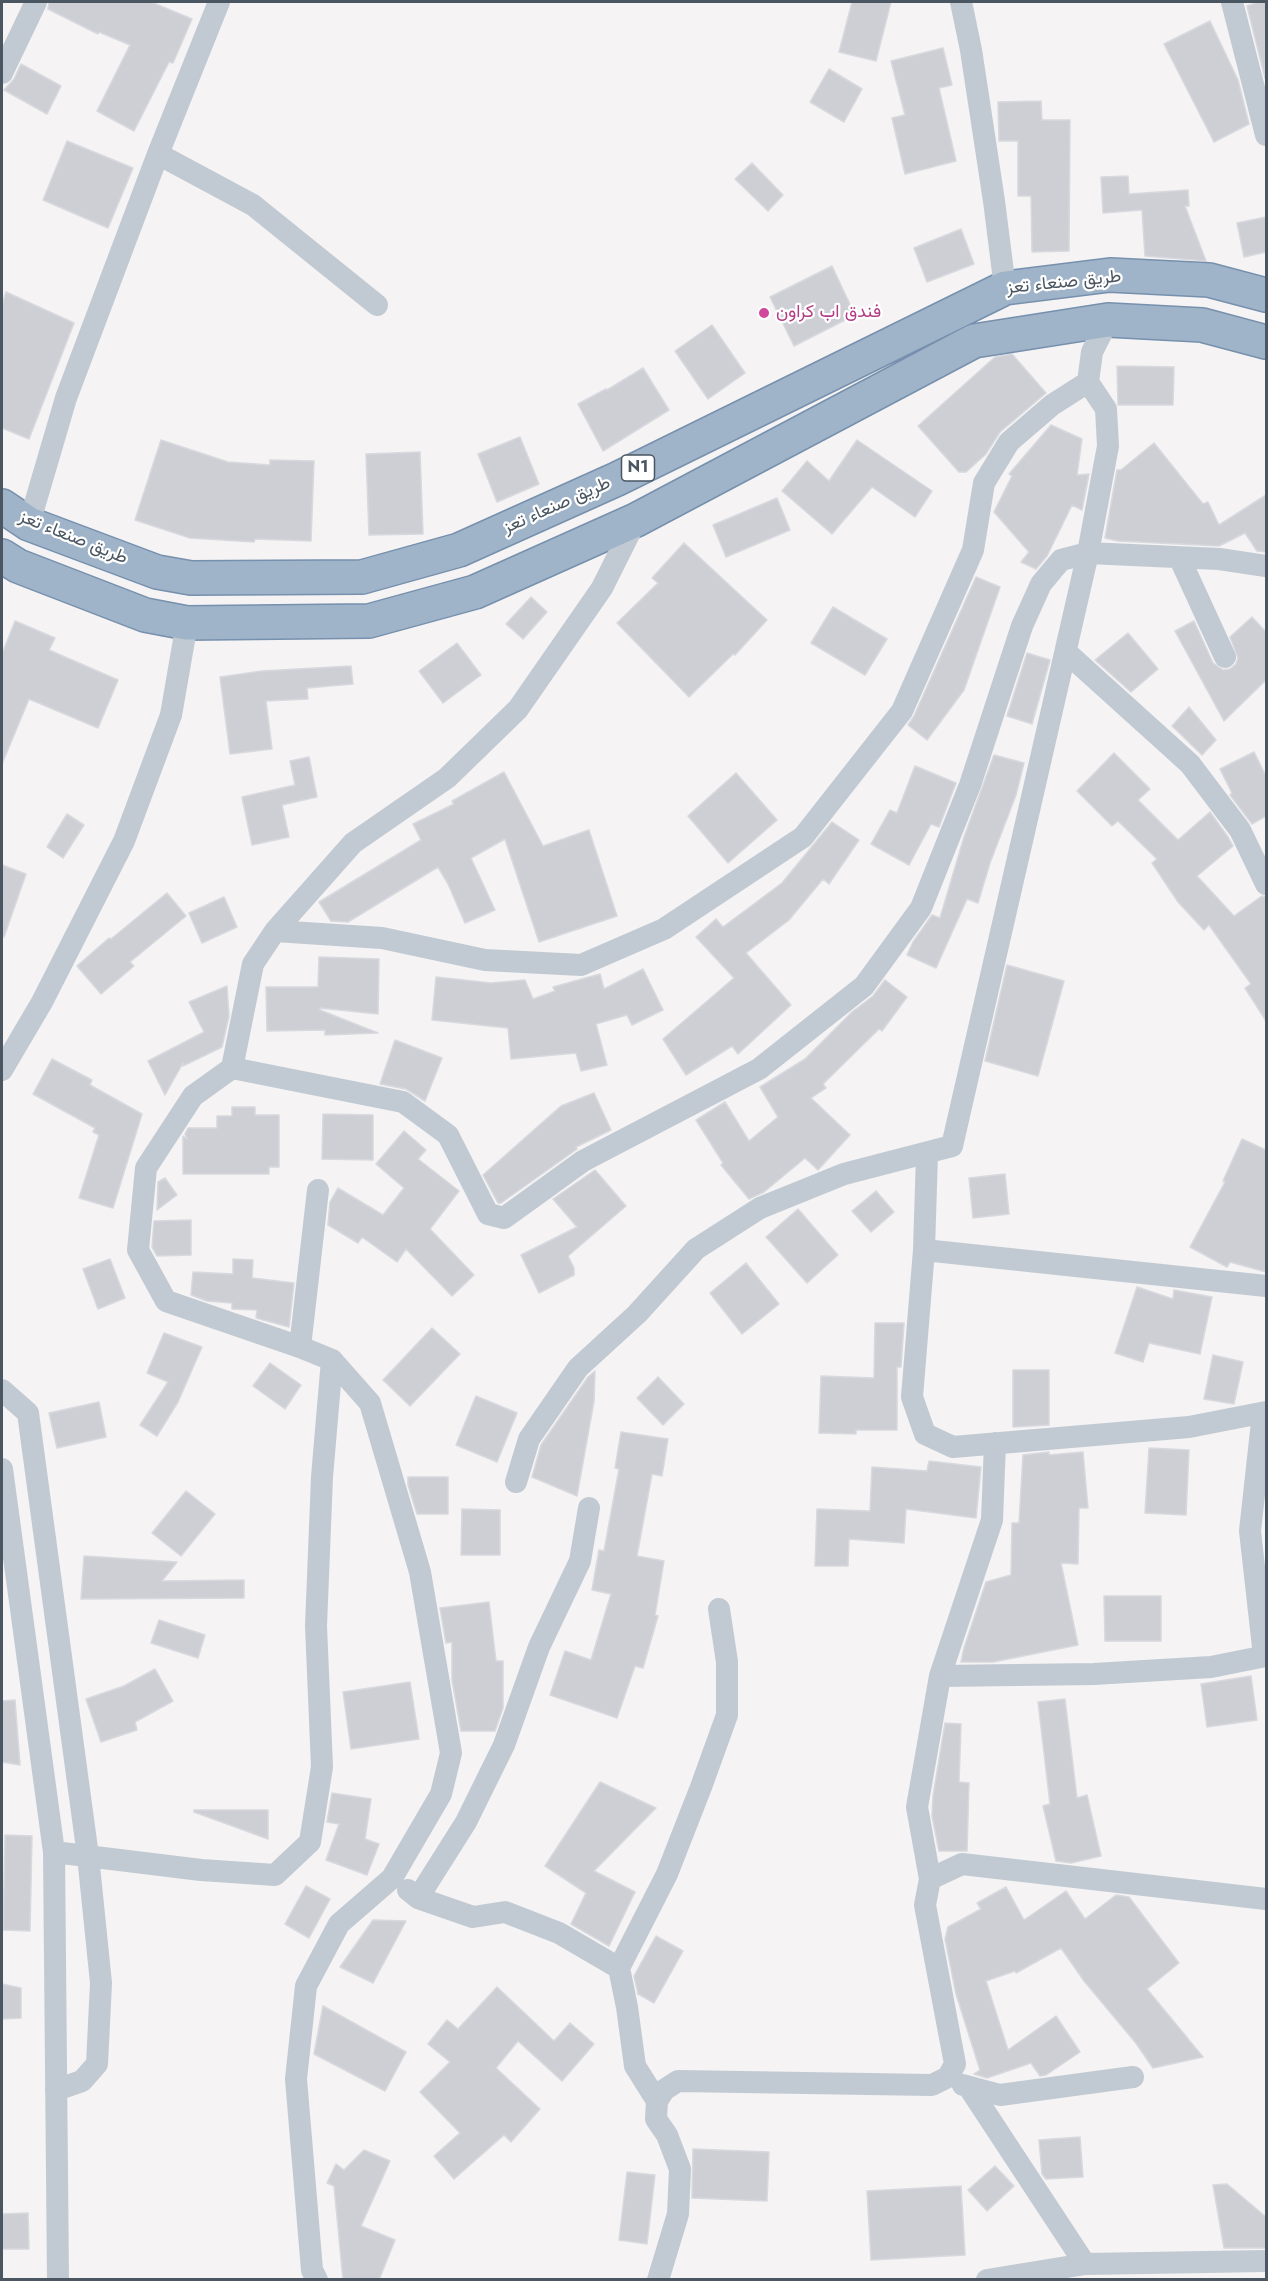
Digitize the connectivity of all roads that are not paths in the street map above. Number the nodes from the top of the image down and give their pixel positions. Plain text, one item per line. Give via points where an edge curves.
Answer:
1 (36, 2) edge
2 (219, 2) edge
3 (961, 2) edge
4 (1232, 2) edge
5 (2, 73) edge
6 (1266, 135) edge
7 (158, 154) junction
8 (1005, 288) junction
9 (1266, 295) edge
10 (377, 305) dead end
11 (1108, 320) junction
12 (1266, 342) edge
13 (1088, 382) junction
14 (573, 497) junction
15 (2, 506) edge
16 (636, 520) junction
17 (29, 524) junction
18 (591, 538) junction
19 (1088, 553) junction
20 (2, 556) edge
21 (1180, 559) junction
22 (1266, 566) edge
23 (187, 623) junction
24 (1066, 652) junction
25 (1225, 657) dead end
26 (1266, 884) edge
27 (275, 931) junction
28 (232, 1068) junction
29 (2, 1070) edge
30 (927, 1154) junction
31 (318, 1190) dead end
32 (924, 1250) junction
33 (1266, 1286) edge
34 (300, 1347) junction
35 (332, 1360) junction
36 (2, 1390) edge
37 (1265, 1412) edge
38 (995, 1443) junction
39 (2, 1469) edge
40 (516, 1482) dead end
41 (589, 1508) dead end
42 (719, 1609) dead end
43 (1265, 1656) edge
44 (940, 1676) junction
45 (54, 1852) junction
46 (88, 1857) junction
47 (392, 1878) junction
48 (930, 1879) junction
49 (418, 1898) junction
50 (1266, 1899) edge
51 (619, 1968) junction
52 (948, 2077) junction
53 (1133, 2077) dead end
54 (970, 2088) junction
55 (56, 2090) junction
56 (657, 2102) junction
57 (1266, 2261) edge
58 (1085, 2264) junction
59 (58, 2280) edge
60 (317, 2280) edge
61 (658, 2280) edge
62 (987, 2280) edge

1 - 5 street
2 - 7 street
3 - 8 street
4 - 6 street
7 - 10 street via 253,205
7 - 17 street via 66,398
8 - 9 highway, طريق صنعاء تعز / N1 via 1110,275 1209,280
8 - 14 highway, طريق صنعاء تعز / N1
11 - 12 highway, N1 via 1202,325
11 - 13 street via 1092,352
11 - 16 highway, N1 via 974,341
13 - 19 street via 1106,409 1108,446
13 - 27 street via 1052,405 1009,442 984,483 973,550 902,711 803,837 664,929 581,965 485,960 382,938
14 - 17 highway, طريق صنعاء تعز / N1 via 459,550 362,577 191,578 157,572
14 - 18 highway
15 - 17 highway, طريق صنعاء تعز / N1
16 - 18 highway, N1
16 - 27 street via 603,588 518,709 447,778 353,843
18 - 23 highway, N1 via 475,592 369,621
19 - 21 street
19 - 24 street
19 - 28 street via 1061,560 1041,584 1022,626 970,785 921,908 864,986 759,1069 583,1161 504,1218 488,1214 448,1135 403,1102
20 - 23 highway, N1 via 18,566 145,615
21 - 22 street via 1219,559
21 - 25 street
23 - 29 street via 171,715 124,841 42,1002
24 - 26 street via 1190,764 1240,831
24 - 30 street via 952,1146
27 - 28 street via 253,964
28 - 34 street via 193,1095 146,1168 138,1250 166,1301
30 - 32 street
30 - 40 street via 844,1174 760,1208 696,1249 637,1314 578,1368 529,1439
31 - 34 street
32 - 33 street
32 - 38 street via 912,1397 925,1434 953,1447
34 - 35 street
35 - 46 street via 316,1626 322,1767 310,1842 275,1875
35 - 47 street via 370,1403 420,1572 451,1753 441,1794
36 - 46 street via 28,1413
37 - 38 street via 1189,1427
37 - 43 street via 1250,1531
38 - 44 street via 992,1520
39 - 45 street
41 - 49 street via 580,1561 539,1647 504,1745 466,1822
42 - 51 street via 727,1662 727,1715 667,1874
43 - 44 street via 1200,1668
44 - 48 street via 917,1807
45 - 46 street
45 - 55 street
46 - 55 street via 100,1983 97,2064 82,2081
47 - 49 street
47 - 60 street via 339,1924 306,1986 296,2079 312,2270
48 - 50 street via 962,1864
48 - 52 street via 925,1905 955,2064
49 - 51 street via 473,1917 505,1912 559,1933
51 - 56 street via 635,2066
52 - 54 street
52 - 56 street via 932,2085 678,2081 664,2090
53 - 54 street via 1000,2095
54 - 58 street
55 - 59 street
56 - 61 street via 656,2119 680,2169 678,2214
57 - 58 street
58 - 62 street

